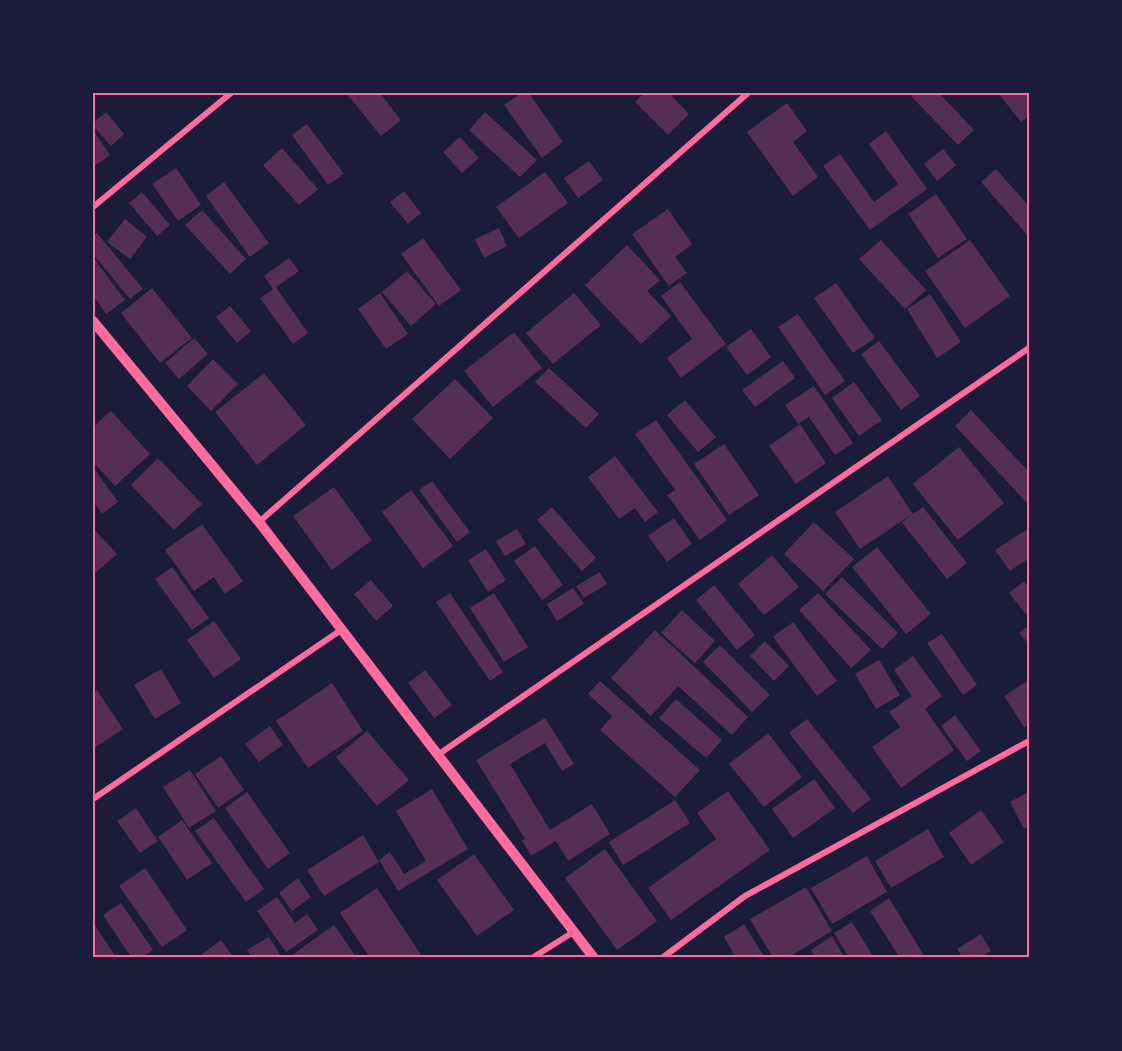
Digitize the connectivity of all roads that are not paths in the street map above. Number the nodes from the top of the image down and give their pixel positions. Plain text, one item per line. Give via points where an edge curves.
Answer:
1 (231, 93) edge
2 (748, 93) edge
3 (93, 207) edge
4 (93, 321) edge
5 (1029, 348) edge
6 (259, 522) junction
7 (341, 630) junction
8 (1029, 741) edge
9 (439, 754) junction
10 (93, 799) edge
11 (574, 931) junction
12 (532, 958) edge
13 (594, 958) edge
14 (662, 958) edge

1 - 3 street
2 - 6 street
4 - 6 street
5 - 9 street
6 - 7 street
7 - 9 street
7 - 10 street
8 - 14 street via 745,897
9 - 11 street
11 - 12 street
11 - 13 street

